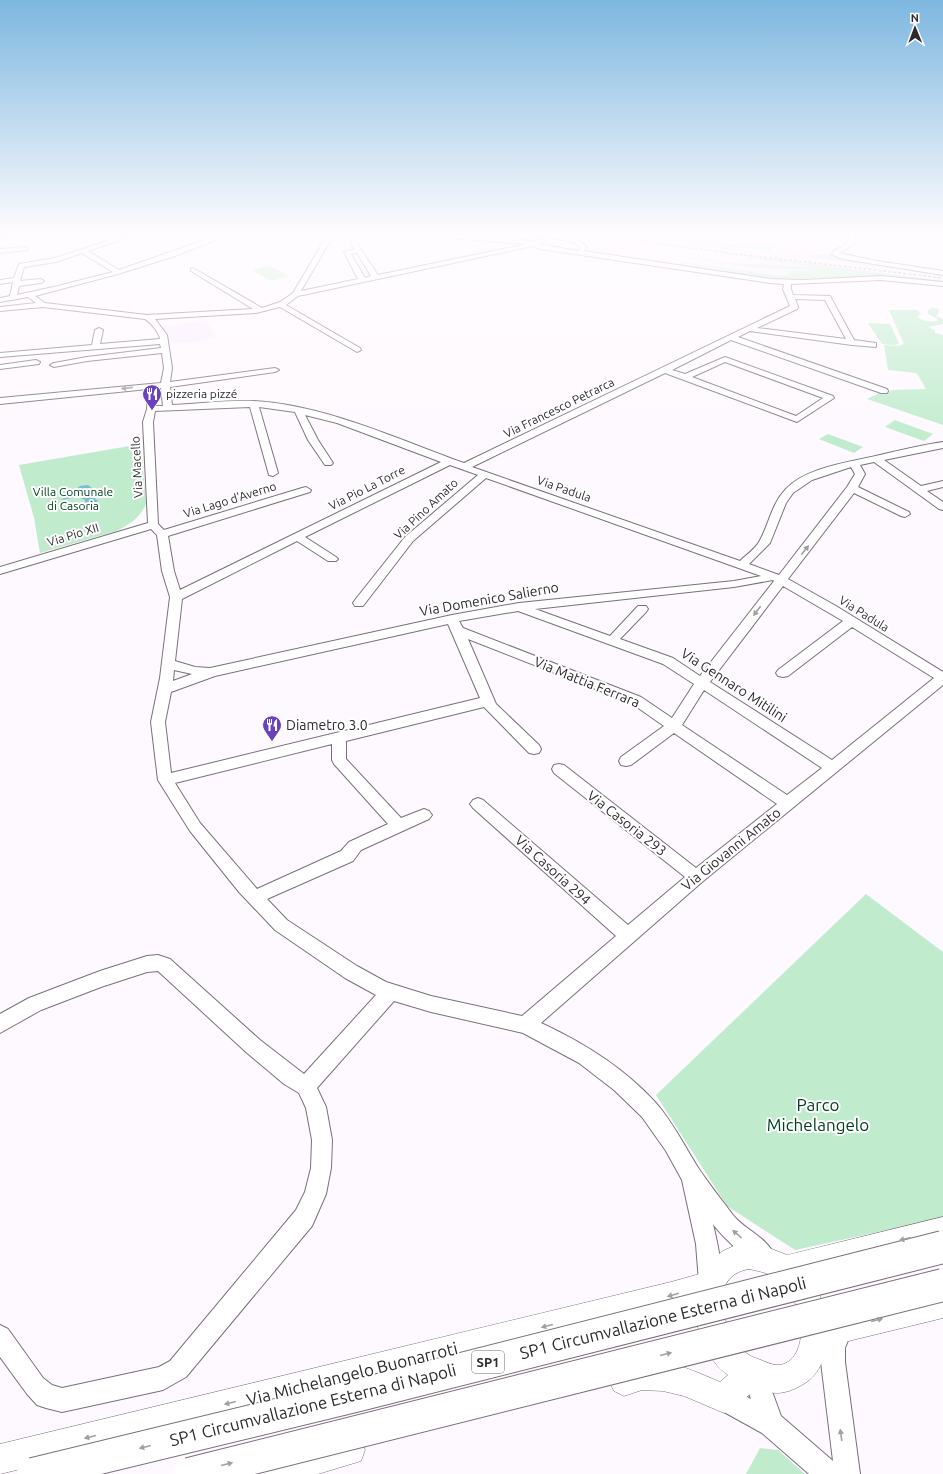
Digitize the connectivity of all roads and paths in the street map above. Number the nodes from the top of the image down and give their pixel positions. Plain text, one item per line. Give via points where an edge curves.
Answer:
1 (40, 303) edge
2 (248, 303) edge
3 (286, 303) edge
4 (793, 303) edge
5 (830, 303) edge
6 (43, 305) junction
7 (281, 305) junction
8 (0, 309) edge
9 (260, 310) junction
10 (147, 317) junction
11 (749, 329) junction
12 (99, 330) dead end
13 (732, 338) junction
14 (164, 341) junction
15 (852, 343) junction
16 (874, 345) dead end
17 (95, 347) junction
18 (166, 350) junction
19 (357, 350) dead end
20 (0, 355) edge
21 (36, 362) dead end
22 (54, 364) dead end
23 (0, 367) edge
24 (275, 370) dead end
25 (665, 370) junction
26 (11, 371) dead end
27 (0, 376) edge
28 (686, 378) junction
29 (165, 384) junction
30 (152, 385) junction
31 (884, 391) dead end
32 (0, 401) edge
33 (254, 404) junction
34 (168, 408) junction
35 (151, 409) junction
36 (298, 410) junction
37 (943, 445) edge
38 (876, 459) junction
39 (448, 462) junction
40 (328, 463) dead end
41 (854, 464) junction
42 (464, 468) junction
43 (274, 473) dead end
44 (484, 475) junction
45 (943, 484) edge
46 (852, 488) junction
47 (306, 490) dead end
48 (919, 490) junction
49 (943, 507) edge
50 (905, 514) dead end
51 (158, 529) junction
52 (298, 537) junction
53 (332, 559) dead end
54 (742, 565) junction
55 (0, 571) edge
56 (778, 578) junction
57 (176, 597) junction
58 (360, 603) dead end
59 (519, 607) junction
60 (642, 609) dead end
61 (851, 622) junction
62 (455, 625) junction
63 (612, 641) junction
64 (169, 664) junction
65 (212, 672) junction
66 (783, 673) dead end
67 (943, 678) edge
68 (702, 683) junction
69 (165, 689) junction
70 (488, 701) junction
71 (674, 726) junction
72 (339, 738) junction
73 (534, 749) dead end
74 (626, 761) dead end
75 (832, 767) junction
76 (559, 769) dead end
77 (165, 780) junction
78 (787, 803) junction
79 (478, 804) dead end
80 (424, 815) dead end
81 (400, 826) junction
82 (696, 877) junction
83 (255, 897) junction
84 (628, 936) junction
85 (391, 992) junction
86 (0, 1024) edge
87 (525, 1025) junction
88 (306, 1086) junction
89 (690, 1174) junction
90 (943, 1230) edge
91 (943, 1247) edge
92 (776, 1264) junction
93 (711, 1284) junction
94 (943, 1285) edge
95 (943, 1304) edge
96 (0, 1337) edge
97 (823, 1337) junction
98 (754, 1372) junction
99 (724, 1398) junction
100 (771, 1424) junction
101 (0, 1460) edge
102 (33, 1474) edge
103 (189, 1474) edge
104 (262, 1474) edge
105 (828, 1474) edge
106 (847, 1474) edge

1 - 6 street
2 - 9 street
3 - 7 street
4 - 11 street, Via Francesco Petrarca via 794,307
5 - 15 street
6 - 8 street
6 - 10 street
7 - 9 street
7 - 19 street
9 - 10 street
10 - 14 street via 163,334
11 - 13 street, Via Francesco Petrarca
11 - 15 street
12 - 17 street
13 - 25 street, Via Francesco Petrarca
13 - 31 street
14 - 17 street
14 - 18 street
15 - 16 street
17 - 20 street
18 - 22 street
18 - 29 street via 168,368
21 - 23 street
24 - 29 street
25 - 28 street
25 - 42 street, Via Francesco Petrarca
26 - 27 street
28 - 28 street via 725,358 830,398 797,419
29 - 30 street
29 - 34 street
30 -> 32 street
30 - 35 street, Via Macello
33 - 34 street, Via Padula
33 - 36 street, Via Padula
33 - 43 street
34 - 35 street, Via Padula
35 - 51 street, Via Macello via 148,422
36 - 39 street, Via Padula via 340,421
36 - 40 street
37 - 38 street via 928,446
38 - 41 street
38 - 48 street
39 - 42 street, Via Padula
39 - 52 street, Via Pio La Torre
41 - 46 street via 860,474
41 - 54 street via 822,473 789,491 778,507 764,544
42 - 44 street, Via Padula
44 - 54 street, Via Padula
44 - 58 street, Via Pino Amato via 409,539
45 - 48 street
46 - 50 street
56 -> 46 street
47 - 51 street, Via Lago d'Averno
48 - 49 street
51 - 55 street, Via Pio XII
51 - 57 street
52 - 53 street
52 - 57 street, Via Pio La Torre
54 - 56 street, Via Padula
56 - 59 street, Via Domenico Salierno
56 - 61 street, Via Padula
56 -> 68 street
57 - 64 street
59 - 62 street, Via Domenico Salierno
59 - 63 street, Via Gennaro Mitilini
60 - 63 street
61 - 66 street
61 - 67 street, Via Padula
62 - 65 street, Via Domenico Salierno
62 - 70 street
62 - 71 street, Via Mattia Ferrara via 636,700
63 - 68 street, Via Gennaro Mitilini via 668,661
64 - 65 street, Via Domenico Salierno via 195,671
64 - 69 street
65 - 69 street, Via Domenico Salierno
67 - 75 street, Via Giovanni Amato
68 - 71 street
68 - 75 street, Via Gennaro Mitilini
69 - 77 street via 158,722
70 - 72 street
70 - 73 street via 490,706
71 - 74 street
71 - 78 street, Via Mattia Ferrara
72 - 77 street
72 - 81 street via 339,760
75 - 78 street, Via Giovanni Amato
76 - 82 street, Via Casoria 293
77 - 83 street via 195,827
78 - 82 street, Via Giovanni Amato
79 - 84 street, Via Casoria 294
80 - 81 street
81 - 83 street via 355,846 347,856
82 - 84 street, Via Giovanni Amato
83 - 85 street via 281,924 350,972
84 - 87 street, Via Giovanni Amato
85 - 87 street via 431,1004
85 - 88 street
86 - 88 street via 35,1004 135,967 158,963 164,965 253,1046
87 - 89 street via 586,1056 621,1083 649,1110
88 - 96 street via 316,1107 322,1140 321,1168 315,1194 304,1218 178,1368 164,1378 62,1400 46,1396 35,1386
92 -> 89 street via 727,1225
89 - 93 street via 707,1244
90 -> 92 main road
91 -> 102 highway, SP1 Circumvallazione Esterna di Napoli / SP1, bridge via 355,1396
92 - 93 main road via 749,1256 733,1259 720,1269
92 - 97 main road via 797,1280 807,1295
93 - 98 main road via 708,1304 711,1325 720,1346 735,1364
93 -> 101 main road, Via Michelangelo Buonarroti via 647,1302
103 -> 94 highway, bridge
97 -> 95 main road
97 - 98 main road via 798,1372 785,1378 769,1380
106 -> 97 street via 835,1392
98 - 99 main road
98 - 100 street
99 - 100 street
99 - 104 main road via 668,1378 644,1376 452,1422
100 - 105 street

